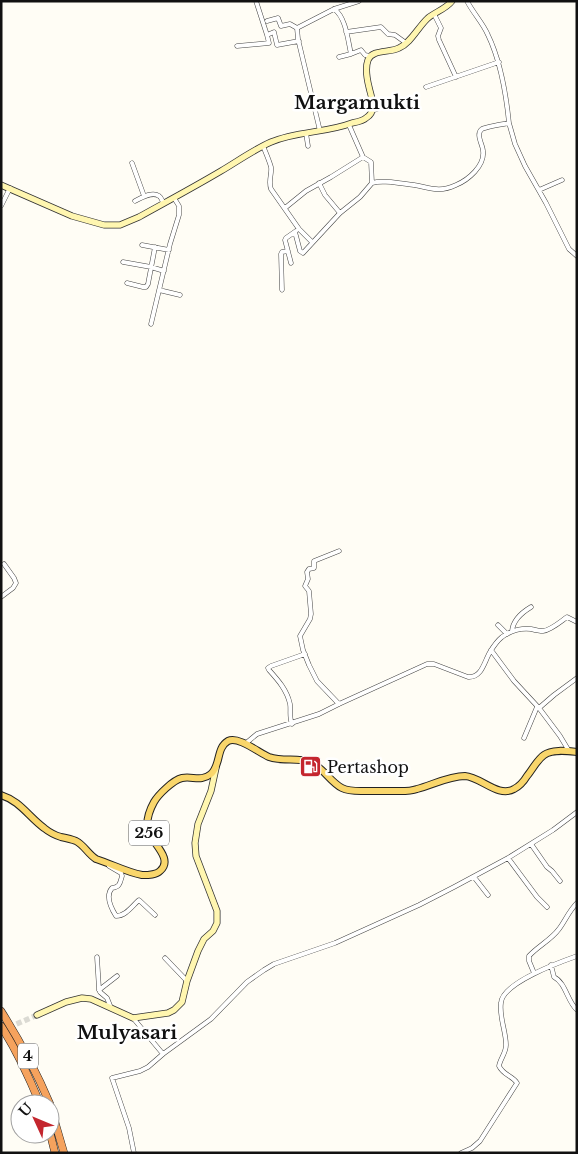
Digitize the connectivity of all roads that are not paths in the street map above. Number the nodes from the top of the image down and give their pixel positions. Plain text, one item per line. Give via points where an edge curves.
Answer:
1 (256, 1) edge
2 (359, 1) edge
3 (452, 1) edge
4 (467, 1) edge
5 (334, 9) junction
6 (434, 14) junction
7 (267, 21) dead end
8 (297, 28) junction
9 (346, 32) junction
10 (267, 35) junction
11 (299, 41) junction
12 (406, 43) junction
13 (237, 46) dead end
14 (351, 54) junction
15 (370, 56) junction
16 (339, 57) dead end
17 (498, 62) junction
18 (456, 76) junction
19 (426, 87) dead end
20 (385, 106) dead end
21 (372, 111) junction
22 (509, 123) junction
23 (349, 125) junction
24 (320, 131) junction
25 (306, 132) junction
26 (263, 146) junction
27 (308, 146) dead end
28 (363, 157) junction
29 (132, 163) dead end
30 (562, 180) dead end
31 (319, 183) junction
32 (372, 183) junction
33 (1, 185) edge
34 (10, 188) junction
35 (539, 190) junction
36 (144, 196) junction
37 (174, 198) junction
38 (135, 201) dead end
39 (164, 203) junction
40 (1, 206) edge
41 (285, 208) junction
42 (340, 213) junction
43 (300, 228) junction
44 (295, 232) junction
45 (312, 242) junction
46 (142, 245) dead end
47 (155, 247) junction
48 (169, 250) junction
49 (288, 251) junction
50 (577, 256) edge
51 (123, 262) dead end
52 (291, 263) dead end
53 (151, 267) junction
54 (164, 270) junction
55 (127, 283) dead end
56 (159, 290) junction
57 (282, 290) dead end
58 (180, 295) dead end
59 (151, 324) dead end
60 (339, 551) dead end
61 (4, 564) dead end
62 (1, 597) edge
63 (531, 607) dead end
64 (577, 622) edge
65 (498, 625) dead end
66 (512, 631) junction
67 (507, 634) junction
68 (491, 650) junction
69 (304, 652) junction
70 (577, 678) edge
71 (339, 704) junction
72 (538, 707) junction
73 (292, 724) junction
74 (524, 738) dead end
75 (246, 744) junction
76 (569, 751) junction
77 (577, 752) edge
78 (216, 768) junction
79 (205, 778) junction
80 (211, 791) junction
81 (1, 795) edge
82 (577, 812) edge
83 (531, 844) junction
84 (508, 858) junction
85 (103, 861) junction
86 (474, 877) junction
87 (560, 881) dead end
88 (488, 896) dead end
89 (577, 902) edge
90 (547, 908) dead end
91 (155, 915) dead end
92 (577, 956) edge
93 (97, 957) dead end
94 (165, 958) dead end
95 (551, 965) junction
96 (534, 973) junction
97 (117, 976) dead end
98 (187, 981) junction
99 (99, 990) junction
100 (111, 1008) junction
101 (577, 1010) edge
102 (1, 1011) edge
103 (37, 1016) tunnel mouth
104 (133, 1018) junction
105 (1, 1026) edge
106 (163, 1054) junction
107 (36, 1094) edge
108 (45, 1094) edge
109 (60, 1139) edge
110 (64, 1153) edge
111 (134, 1153) edge
112 (461, 1153) edge

1 - 10 street
2 - 5 street
3 - 6 street
4 - 17 street via 488,33
5 - 8 street
5 - 9 street via 340,14
6 - 12 street
6 - 18 street via 440,28 441,47
7 - 8 street via 278,18 281,26 290,24
8 - 11 street
9 - 12 street via 379,27
9 - 14 street
10 - 11 street via 274,32 277,46
10 - 13 street via 269,43
11 - 24 street
12 - 15 street via 398,49
14 - 15 street via 362,50 364,55
14 - 16 street
15 - 21 street via 367,68
17 - 18 street
17 - 22 street
18 - 19 street
20 - 21 street
21 - 23 street via 366,118
22 - 32 street via 483,128 479,135 484,152 479,166 458,184 433,190 405,184
22 - 35 street via 520,154
23 - 24 street
23 - 28 street
24 - 25 street
25 - 26 street
25 - 27 street
26 - 37 street
26 - 41 street via 270,165 270,186
28 - 31 street
28 - 32 street via 371,162
29 - 36 street
30 - 35 street
31 - 41 street
31 - 42 street
32 - 42 street
33 - 34 street
34 - 39 street via 72,216 104,225 124,224
34 - 40 street
35 - 50 street via 569,249
36 - 38 street
36 - 39 street via 158,195
37 - 39 street
37 - 48 street via 180,216
41 - 43 street
42 - 45 street
43 - 44 street
43 - 45 street
44 - 45 street via 301,253
44 - 49 street via 285,240
46 - 47 street
47 - 48 street
47 - 53 street
48 - 54 street
49 - 52 street
49 - 57 street via 281,254
51 - 53 street
53 - 54 street
53 - 55 street via 146,287
54 - 56 street
56 - 58 street
56 - 59 street
60 - 69 street via 314,561 314,568 307,572 310,618 300,636
61 - 62 street via 16,582
63 - 66 street via 518,616
64 - 66 street via 567,617 544,631 520,628
65 - 67 street
66 - 67 street
67 - 68 street
68 - 71 street via 482,670 473,677 427,664
68 - 72 street via 514,682
69 - 71 street via 317,681
69 - 73 street via 268,668 284,687
70 - 72 street
71 - 73 street
72 - 74 street
72 - 76 street
73 - 75 street via 257,734
75 - 76 main road via 270,757 312,762 344,789 363,791 411,791 464,776 501,790 513,791 542,756
75 - 78 main road via 235,740 228,742 222,747
76 - 77 main road
78 - 79 main road
78 - 80 street
79 - 80 street
79 - 85 main road, 256 via 181,778 157,798 151,809 148,830 165,862 159,872 144,875
80 - 98 street via 198,824 195,843 196,856 217,911 217,923 201,944
81 - 85 main road, 256 via 11,798 51,833 78,842 91,856
82 - 83 street
83 - 84 street
83 - 87 street
84 - 86 street
84 - 90 street
85 - 91 street via 122,876 118,886 109,892 110,906 116,916 125,914 139,900
86 - 88 street
86 - 106 street via 335,943 274,964 249,980 211,1020
89 - 96 street via 560,928 529,956
92 - 95 street
93 - 99 street
94 - 98 street
95 - 96 street
95 - 101 street via 554,977
96 - 112 street via 501,1000 506,1046 499,1066 517,1084 480,1141
97 - 99 street
98 - 104 street via 182,1002 174,1010 163,1015
99 - 100 street
100 - 103 street via 82,998
100 - 104 street
102 - 108 highway, 4
104 - 106 street
105 - 107 highway, 4
106 - 111 street via 140,1071 112,1078 130,1128
109 - 110 highway, 4

